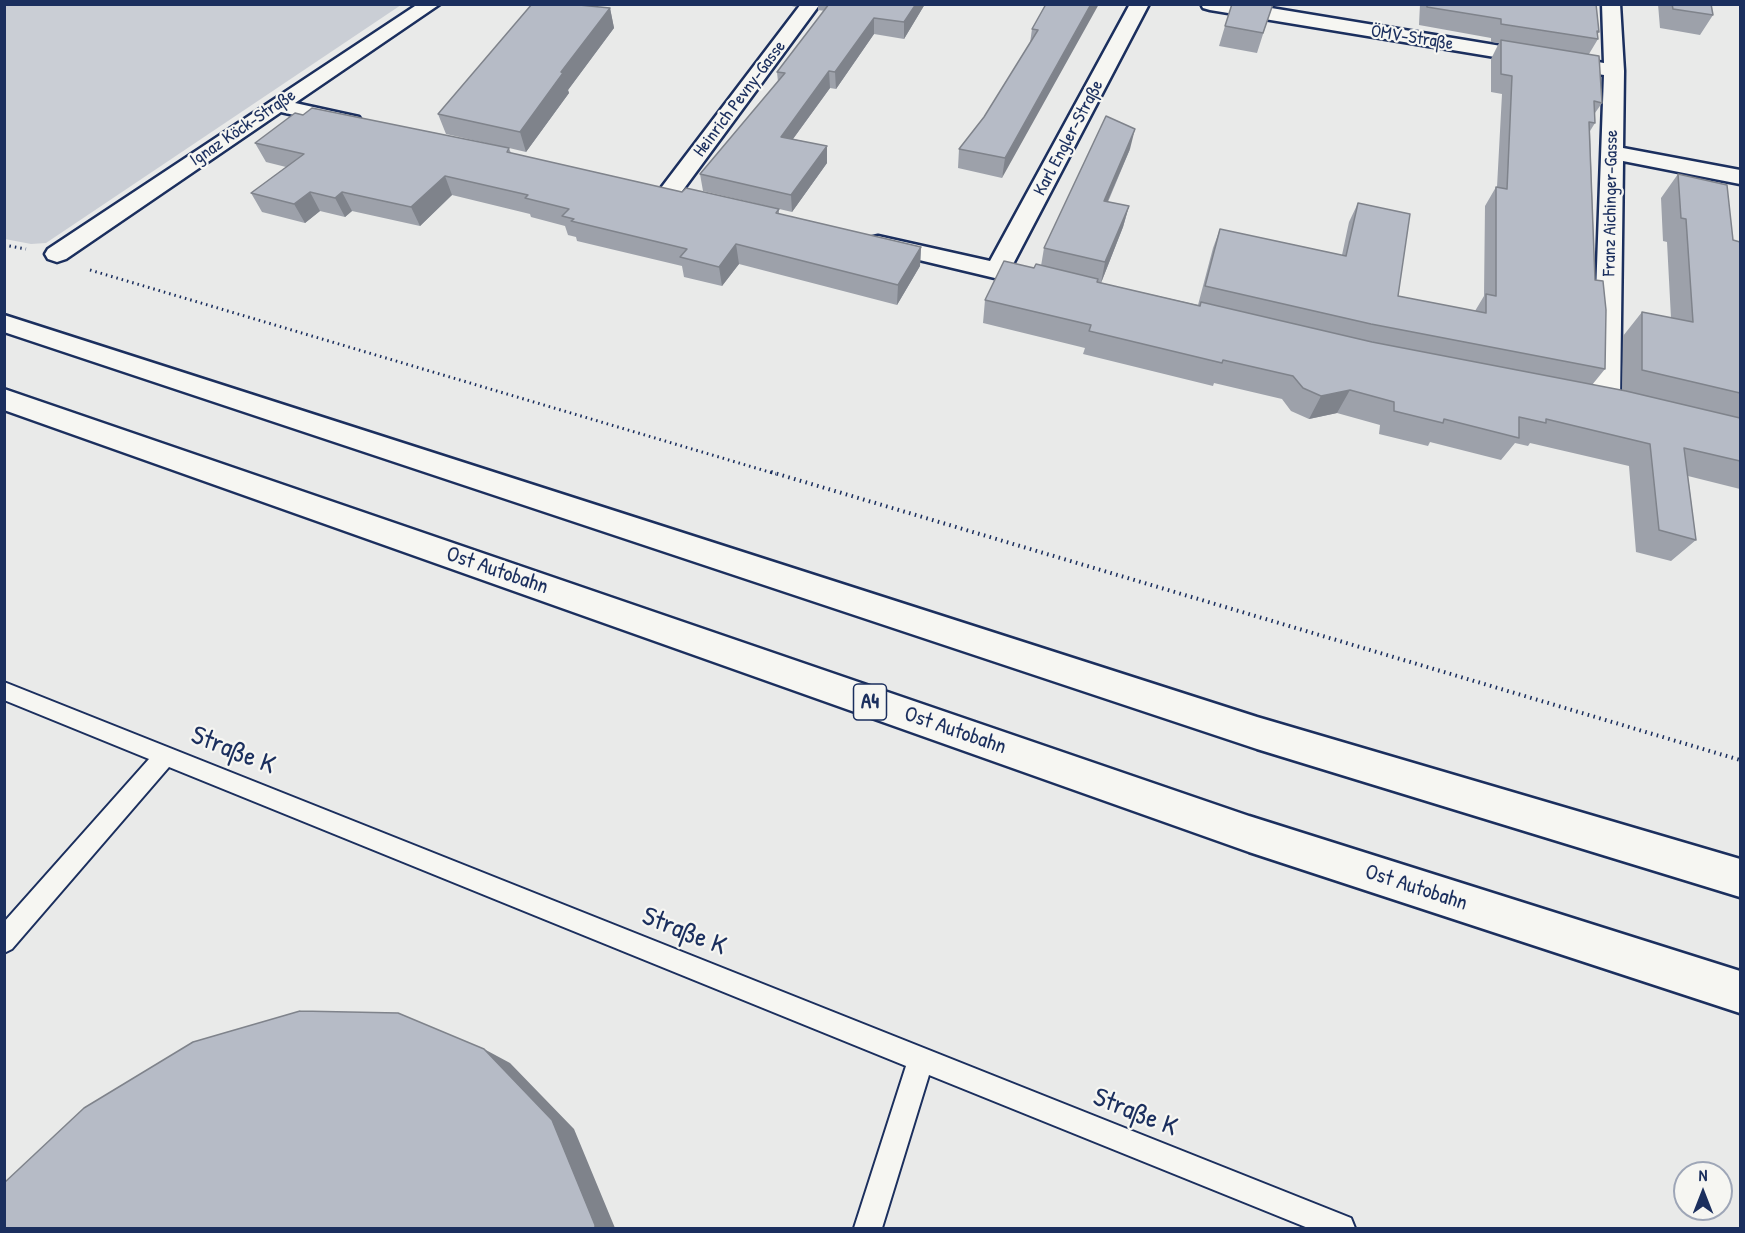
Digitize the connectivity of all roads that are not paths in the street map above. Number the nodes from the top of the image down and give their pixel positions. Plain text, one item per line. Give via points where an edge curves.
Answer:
1 (431, 4) edge
2 (811, 4) edge
3 (1140, 4) edge
4 (1210, 4) edge
5 (1611, 4) edge
6 (1614, 70) junction
7 (277, 105) junction
8 (368, 125) edge
9 (1612, 152) junction
10 (1740, 177) edge
11 (669, 193) edge
12 (850, 236) edge
13 (57, 254) road end
14 (997, 271) junction
15 (1065, 286) edge
16 (4, 323) edge
17 (4, 399) edge
18 (1606, 402) edge
19 (4, 691) edge
20 (165, 756) junction
21 (1740, 878) edge
22 (4, 941) edge
23 (1740, 992) edge
24 (921, 1059) junction
25 (868, 1228) edge
26 (1341, 1228) edge

1 - 7 main road, Ignaz Köck-Straße
2 - 11 main road, Heinrich Pevny-Gasse
3 - 14 main road, Karl Engler-Straße
4 - 6 main road, ÖMV-Straße
5 - 6 main road, Franz Aichinger-Gasse
6 - 9 main road, Franz Aichinger-Gasse
7 - 8 main road
7 - 13 main road, Ignaz Köck-Straße
9 - 10 main road
9 - 18 main road, Franz Aichinger-Gasse
12 - 14 main road
14 - 15 main road
16 - 21 main road via 1257,733
17 - 23 main road, Ost Autobahn / A4 via 1249,834
19 - 20 lane, Straße K
20 - 22 lane
20 - 24 lane, Straße K
24 - 25 lane
24 - 26 lane, Straße K

